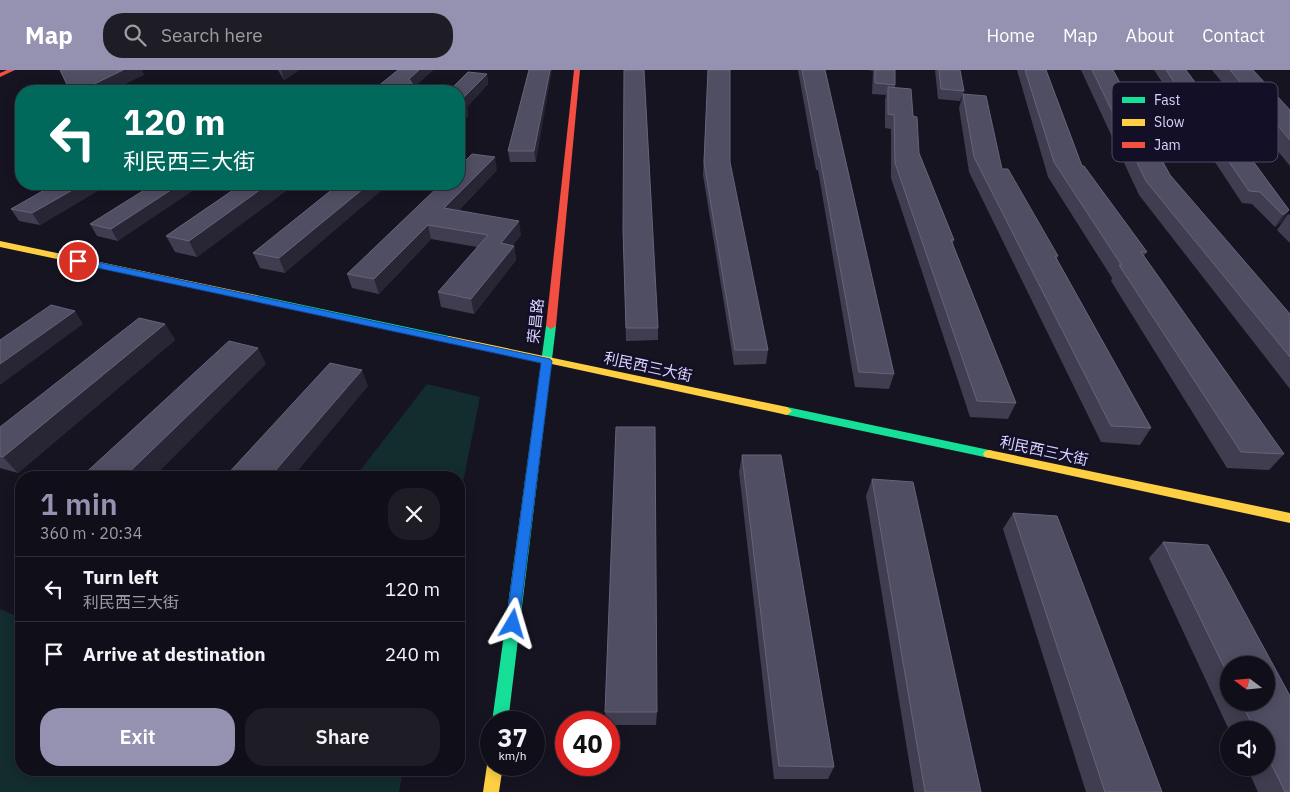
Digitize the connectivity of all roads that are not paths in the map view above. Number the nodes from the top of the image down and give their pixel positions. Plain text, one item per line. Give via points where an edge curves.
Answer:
1 (12, 70) edge
2 (576, 70) edge
3 (0, 75) edge
4 (0, 244) edge
5 (0, 253) edge
6 (546, 365) junction
7 (1290, 518) edge
8 (1290, 526) edge
9 (501, 711) edge
10 (493, 776) edge
11 (491, 792) edge

1 - 3 main road
2 - 6 main road, 荣昌路
4 - 6 main road, 利民西三大街
5 - 6 main road, 利民西三大街
6 - 7 main road, 利民西三大街
6 - 8 main road, 利民西三大街
6 - 9 main road, 荣昌路
10 - 11 main road

